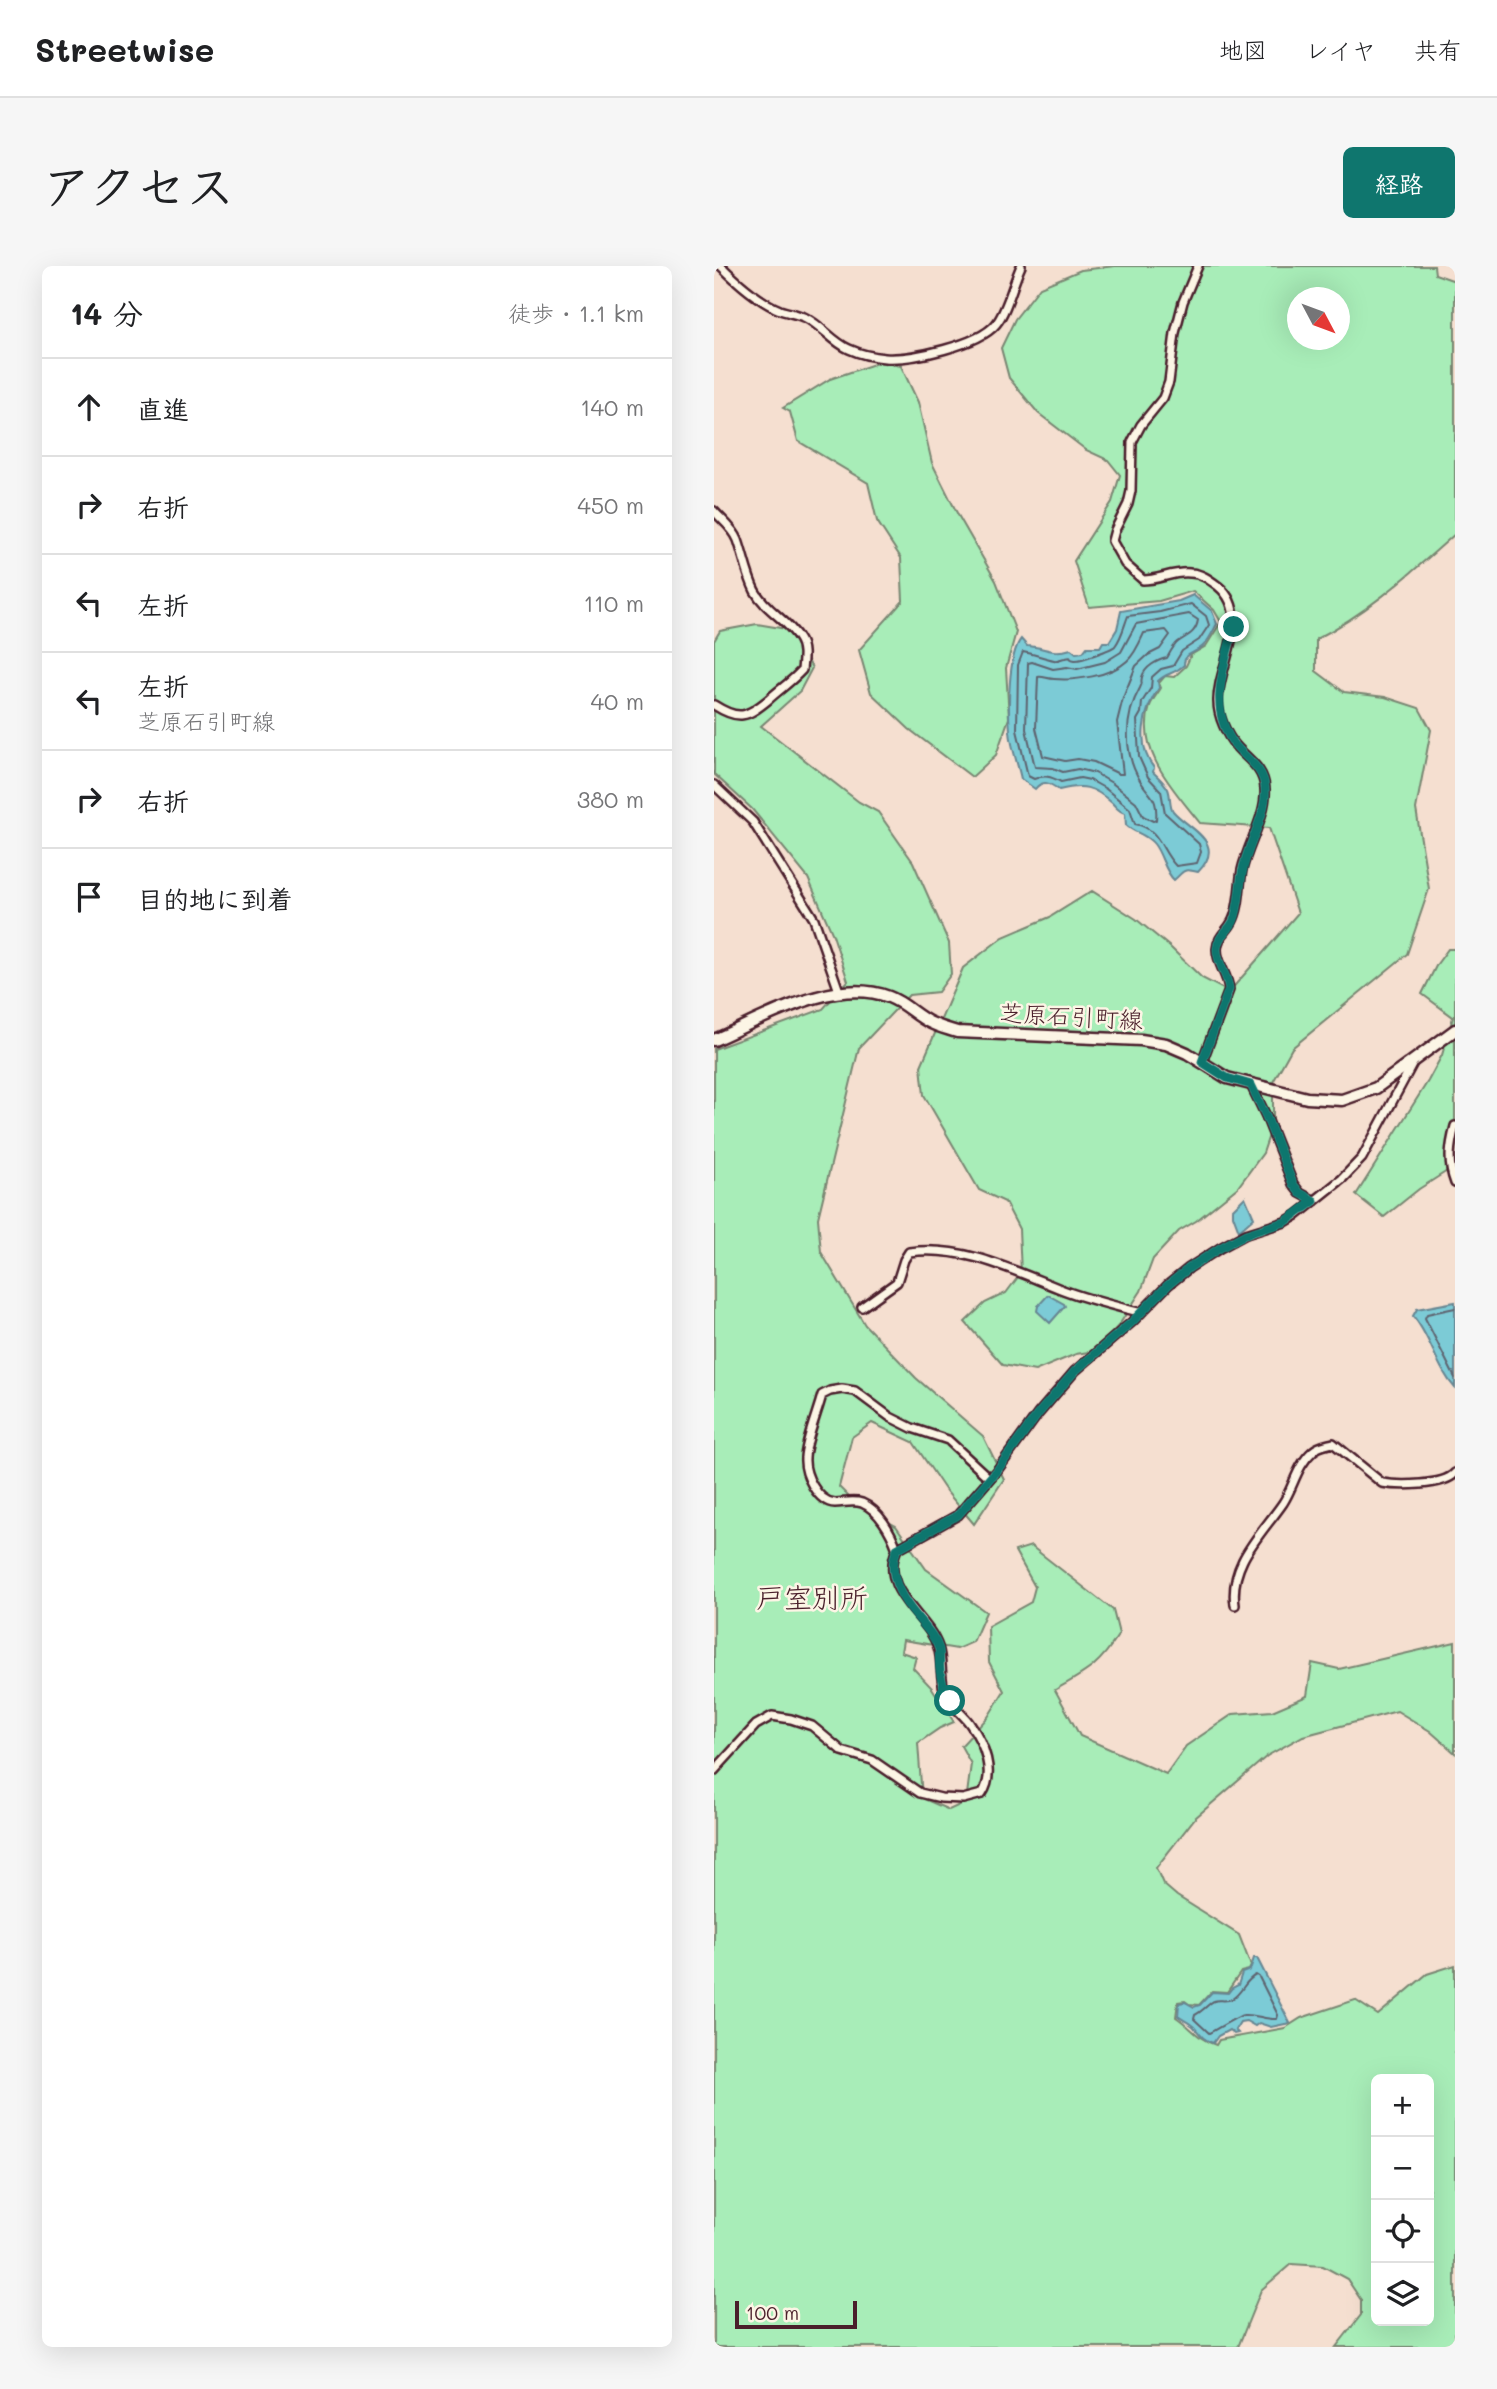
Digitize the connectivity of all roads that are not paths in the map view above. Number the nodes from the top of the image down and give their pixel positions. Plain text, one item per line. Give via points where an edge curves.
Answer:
1 (720, 266) edge
2 (1021, 266) edge
3 (1198, 266) edge
4 (714, 511) edge
5 (714, 705) edge
6 (714, 785) edge
7 (839, 991) junction
8 (1455, 1030) edge
9 (714, 1040) edge
10 (1202, 1062) junction
11 (1413, 1063) junction
12 (1251, 1085) junction
13 (1455, 1126) edge
14 (1455, 1182) edge
15 (1314, 1201) junction
16 (862, 1307) dead end
17 (1141, 1313) junction
18 (1455, 1474) edge
19 (989, 1478) junction
20 (897, 1549) junction
21 (1235, 1605) dead end
22 (714, 1771) edge

1 - 2 street via 779,310 806,318 849,349 883,358 973,340 995,325
3 - 10 street via 1183,302 1163,398 1132,442 1131,491 1112,541 1125,565 1143,580 1190,572 1210,580 1230,600 1234,627 1218,704 1229,736 1257,767 1265,786 1233,922 1219,938 1219,964 1229,989
4 - 5 street via 738,541 755,591 794,632 803,650 802,670 754,713 739,715
6 - 7 street via 753,822 814,919
7 - 9 main road, 芝原石引町線
7 - 10 main road, 芝原石引町線 via 871,991 893,998 931,1023 957,1032 1141,1040 1166,1044
8 - 11 main road, 芝原石引町線
10 - 12 main road, 芝原石引町線 via 1227,1078
11 - 12 main road, 芝原石引町線 via 1376,1088 1342,1100 1307,1098
11 - 15 street via 1363,1157
12 - 15 street via 1293,1184
13 - 14 street via 1449,1156
15 - 17 street via 1285,1222 1246,1234 1189,1268
16 - 17 street via 897,1282 909,1251 940,1249 996,1263 1076,1295
17 - 19 street via 1075,1371
18 - 21 street via 1434,1483 1382,1483 1333,1443 1313,1450 1245,1554 1238,1569
19 - 20 street via 958,1515
19 - 20 street via 948,1440 890,1417 855,1391 842,1389 822,1395 804,1457 808,1477 820,1496 831,1503 856,1502 871,1509
20 - 22 street via 892,1569 901,1593 939,1648 943,1689 983,1748 988,1786 982,1794 963,1799 920,1793 872,1760 842,1751 812,1726 772,1716 756,1725

